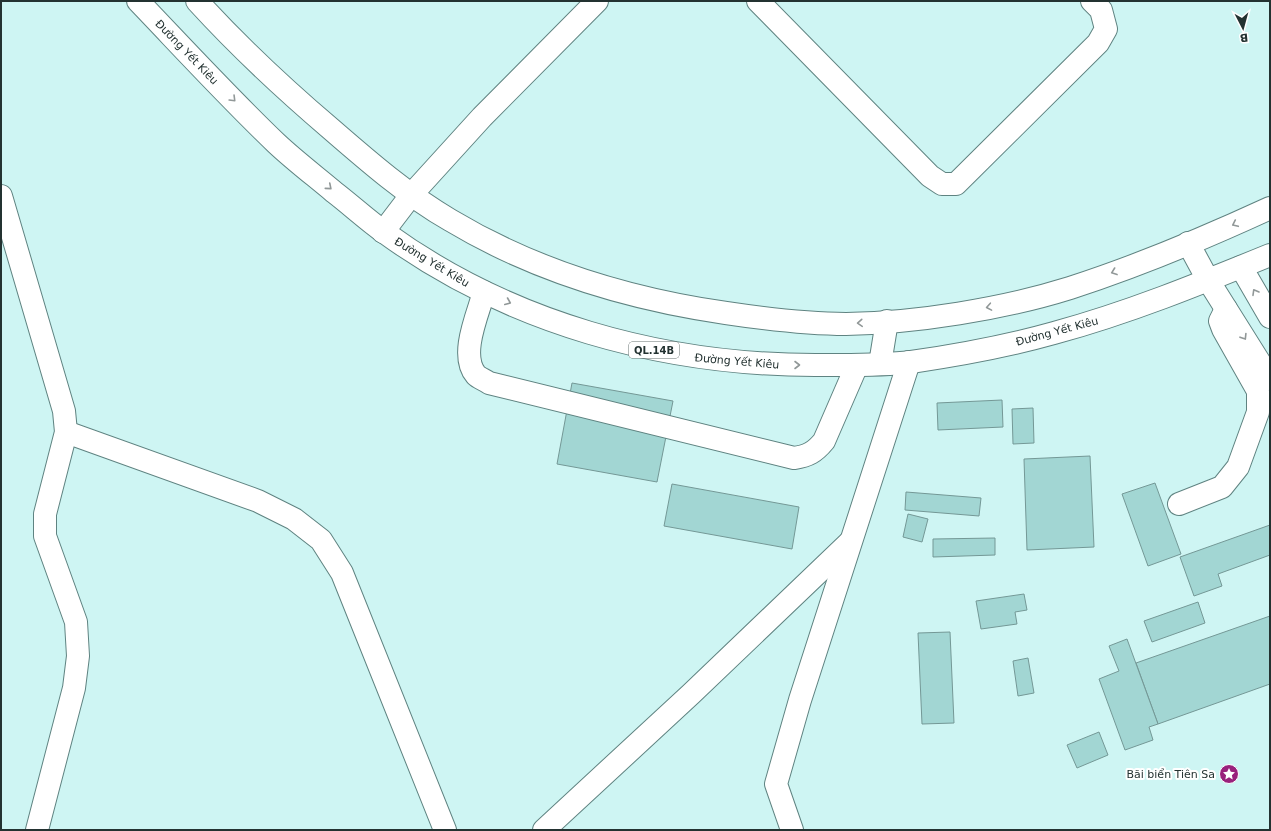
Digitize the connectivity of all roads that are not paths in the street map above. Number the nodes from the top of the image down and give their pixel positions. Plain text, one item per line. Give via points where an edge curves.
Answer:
1 (138, 1) edge
2 (197, 1) edge
3 (597, 1) edge
4 (758, 1) edge
5 (1092, 1) edge
6 (412, 194) junction
7 (1, 196) edge
8 (1270, 208) edge
9 (383, 232) junction
10 (1188, 243) junction
11 (1270, 255) edge
12 (1241, 267) junction
13 (1208, 280) junction
14 (484, 292) junction
15 (1226, 309) junction
16 (1270, 317) edge
17 (887, 321) junction
18 (909, 362) junction
19 (880, 364) junction
20 (857, 366) junction
21 (1270, 379) edge
22 (66, 432) junction
23 (1179, 504) dead end
24 (852, 540) junction
25 (37, 830) edge
26 (445, 830) edge
27 (544, 830) edge
28 (792, 830) edge

1 -> 9 main road, Đường Yết Kiêu / QL.14B via 277,144
2 - 6 main road via 310,111 375,167
3 - 6 main road via 482,117
4 - 5 main road via 930,176 942,184 956,184 1098,43 1106,29 1101,10
6 - 9 main road
17 -> 6 main road via 846,324 769,320 689,308 637,296 545,268 448,219
7 - 22 main road via 64,411
8 -> 10 main road
9 - 14 main road, Đường Yết Kiêu / QL.14B via 429,262
10 - 13 main road
10 -> 17 main road via 1069,288 1002,305 926,318
11 - 12 main road, Đường Yết Kiêu / QL.14B
12 - 13 main road, Đường Yết Kiêu / QL.14B
16 -> 12 main road
13 - 15 main road
13 - 18 main road, Đường Yết Kiêu / QL.14B via 1119,314 1053,333
14 -> 20 main road, Đường Yết Kiêu / QL.14B via 554,322 624,343 685,356 768,365
14 - 20 main road via 468,348 469,363 476,375 489,383 794,458 806,456 824,441
15 -> 21 main road
15 - 23 main road via 1220,321 1258,391 1258,412 1238,467 1222,486
17 - 19 main road
18 - 19 main road, Đường Yết Kiêu / QL.14B
18 - 24 main road
19 - 20 main road, Đường Yết Kiêu / QL.14B
22 - 25 main road via 45,514 45,536 76,622 78,656 74,688
22 - 26 main road via 258,501 294,519 321,540 342,573
24 - 27 main road
24 - 28 main road via 800,700 776,784

